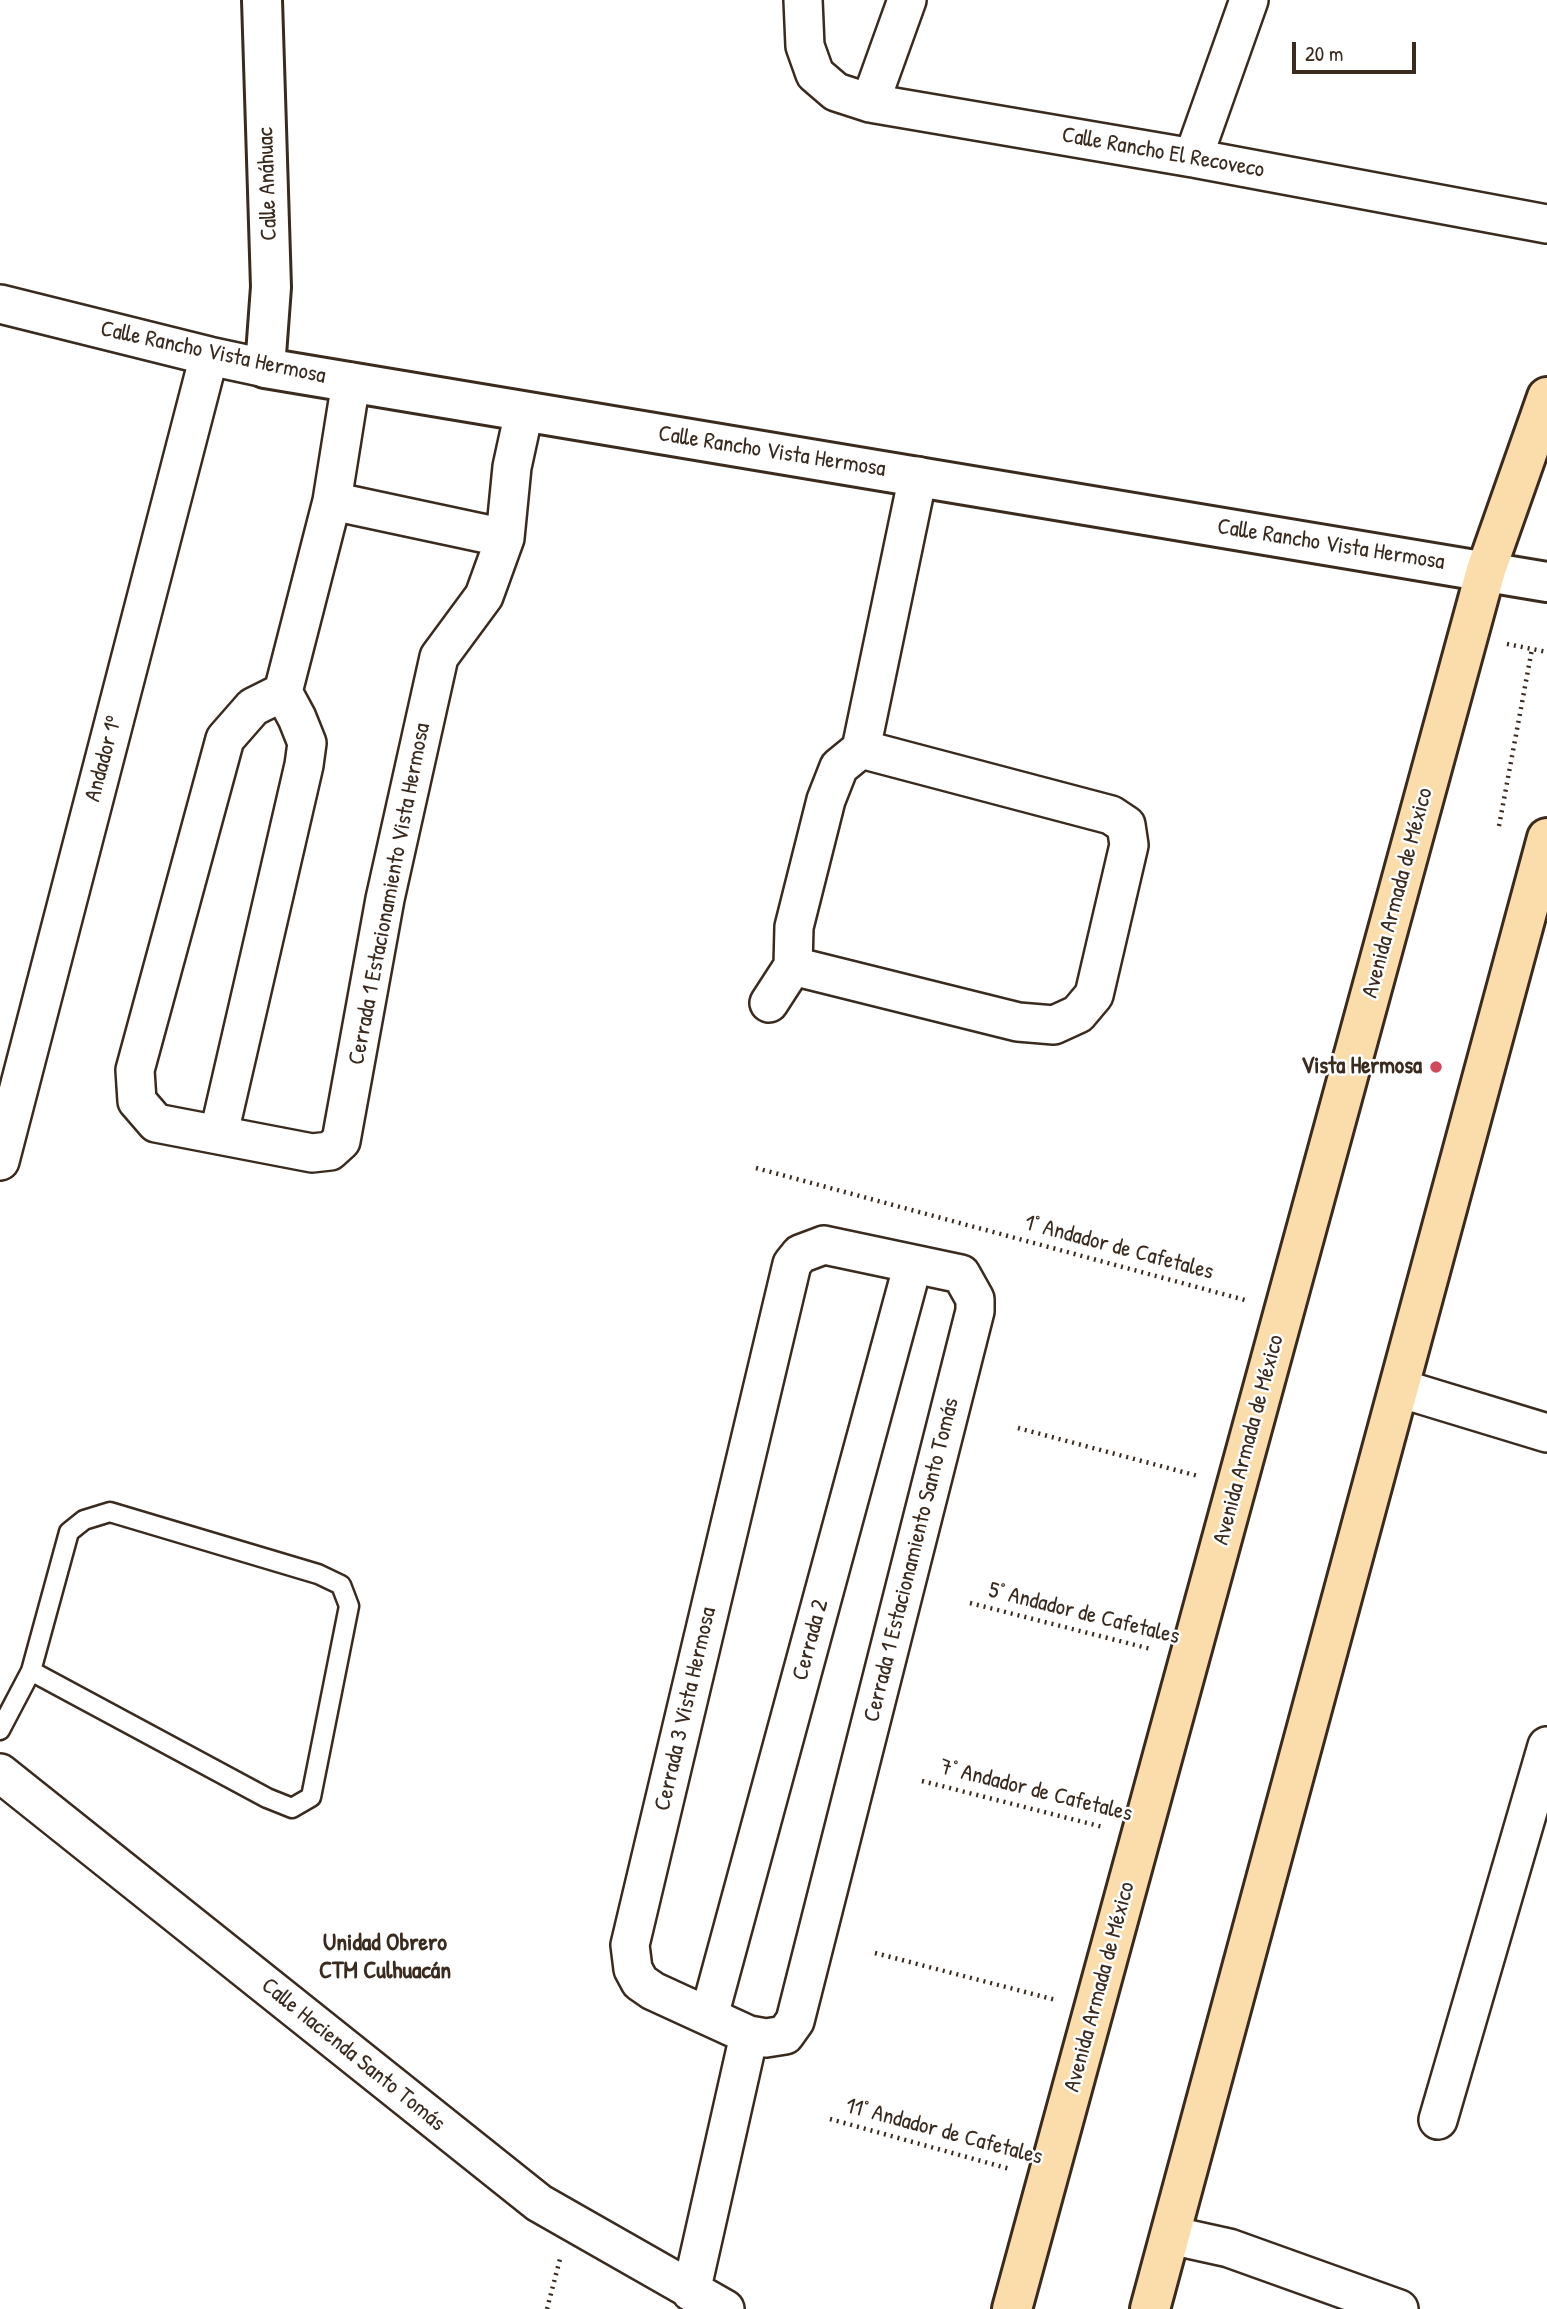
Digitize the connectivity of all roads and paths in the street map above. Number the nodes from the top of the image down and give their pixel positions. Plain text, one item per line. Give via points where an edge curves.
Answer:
1 (262, 0) edge
2 (803, 0) edge
3 (907, 0) edge
4 (1249, 0) edge
5 (870, 103) junction
6 (1193, 158) junction
7 (1547, 224) edge
8 (0, 304) edge
9 (209, 356) junction
10 (265, 368) junction
11 (351, 382) junction
12 (1547, 397) edge
13 (523, 411) junction
14 (918, 476) junction
15 (331, 501) junction
16 (505, 538) junction
17 (1486, 570) junction
18 (1547, 582) edge
19 (1532, 649) dead end
20 (283, 692) junction
21 (861, 748) junction
22 (1499, 826) dead end
23 (1547, 838) edge
24 (793, 966) junction
25 (769, 1003) dead end
26 (219, 1133) junction
27 (0, 1161) edge
28 (755, 1168) dead end
29 (792, 1264) joint
30 (913, 1264) junction
31 (1284, 1311) junction
32 (1399, 1388) junction
33 (1018, 1428) dead end
34 (1547, 1433) edge
35 (1236, 1486) junction
36 (970, 1603) dead end
37 (1189, 1659) junction
38 (31, 1671) junction
39 (0, 1730) edge
40 (1547, 1746) edge
41 (0, 1773) edge
42 (922, 1781) dead end
43 (1141, 1836) junction
44 (876, 1953) dead end
45 (1094, 2010) junction
46 (709, 2016) junction
47 (795, 2021) joint
48 (749, 2035) junction
49 (830, 2119) dead end
50 (1438, 2120) dead end
51 (1048, 2179) junction
52 (569, 2221) junction
53 (1170, 2235) junction
54 (691, 2292) junction
55 (547, 2309) edge
56 (724, 2309) edge
57 (1012, 2309) edge
58 (1150, 2309) edge
59 (1399, 2309) edge

1 - 10 street, Calle Anáhuac via 271,287
2 - 5 street, Calle Rancho El Recoveco via 805,46 815,74 836,92
3 - 5 street
4 - 6 street
5 - 6 street, Calle Rancho El Recoveco
6 - 7 street, Calle Rancho El Recoveco
8 - 9 street, Calle Rancho Vista Hermosa
9 - 10 street, Calle Rancho Vista Hermosa
9 - 27 street, Andador 1º
10 - 11 street, Calle Rancho Vista Hermosa
11 - 13 street, Calle Rancho Vista Hermosa
11 - 15 street
12 - 17 main road, Avenida Armada de México
13 - 14 street, Calle Rancho Vista Hermosa
13 - 16 street, Cerrada 1 Estacionamiento Vista Hermosa
14 - 17 street, Calle Rancho Vista Hermosa
14 - 21 street
15 - 16 street
15 - 20 street
16 - 26 street, Cerrada 1 Estacionamiento Vista Hermosa via 484,596 439,657 385,899 341,1141 330,1151 312,1153
17 - 18 street, Calle Rancho Vista Hermosa
17 - 31 main road, Avenida Armada de México
19 - 22 path
20 - 26 street via 307,743 304,765
20 - 26 street, Cerrada 1 Estacionamiento Vista Hermosa via 253,707 225,739 135,1070 137,1101 156,1122
21 - 24 street via 839,767 826,800 794,927
21 - 24 street via 1111,815 1126,825 1129,845 1094,995 1078,1014 1054,1025 1018,1021
23 - 32 main road
24 - 25 street
28 - 31 path, 1° Andador de Cafetales
29 - 30 street, Cerrada 1 Estacionamiento Santo Tomás via 800,1254 824,1245
29 - 46 street, Cerrada 3 Vista Hermosa via 630,1945 640,1982
30 - 46 street, Cerrada 2
30 - 47 street, Cerrada 1 Estacionamiento Santo Tomás via 961,1274 975,1298 975,1311
31 - 35 main road, Avenida Armada de México
32 - 34 street
32 - 53 main road
33 - 35 path
35 - 37 main road, Avenida Armada de México
36 - 37 path, 5° Andador de Cafetales
37 - 43 main road, Avenida Armada de México
38 - 38 lane via 292,1808 312,1797 349,1606 341,1585 318,1574 110,1512 84,1520 69,1532
38 - 39 lane
40 - 50 street
41 - 52 street, Calle Hacienda Santo Tomás via 539,2203
42 - 43 path, 7° Andador de Cafetales
43 - 45 main road, Avenida Armada de México
44 - 45 path
45 - 51 main road, Avenida Armada de México
46 - 48 street, Cerrada 3 Vista Hermosa
47 - 48 street, Cerrada 3 Vista Hermosa via 785,2035
48 - 54 street
49 - 51 path, 11° Andador de Cafetales
51 - 57 main road, Avenida Armada de México
52 - 54 street, Calle Hacienda Santo Tomás
52 - 55 path
53 - 58 main road
53 - 59 street via 1229,2248
54 - 56 street, Calle Hacienda Santo Tomás

